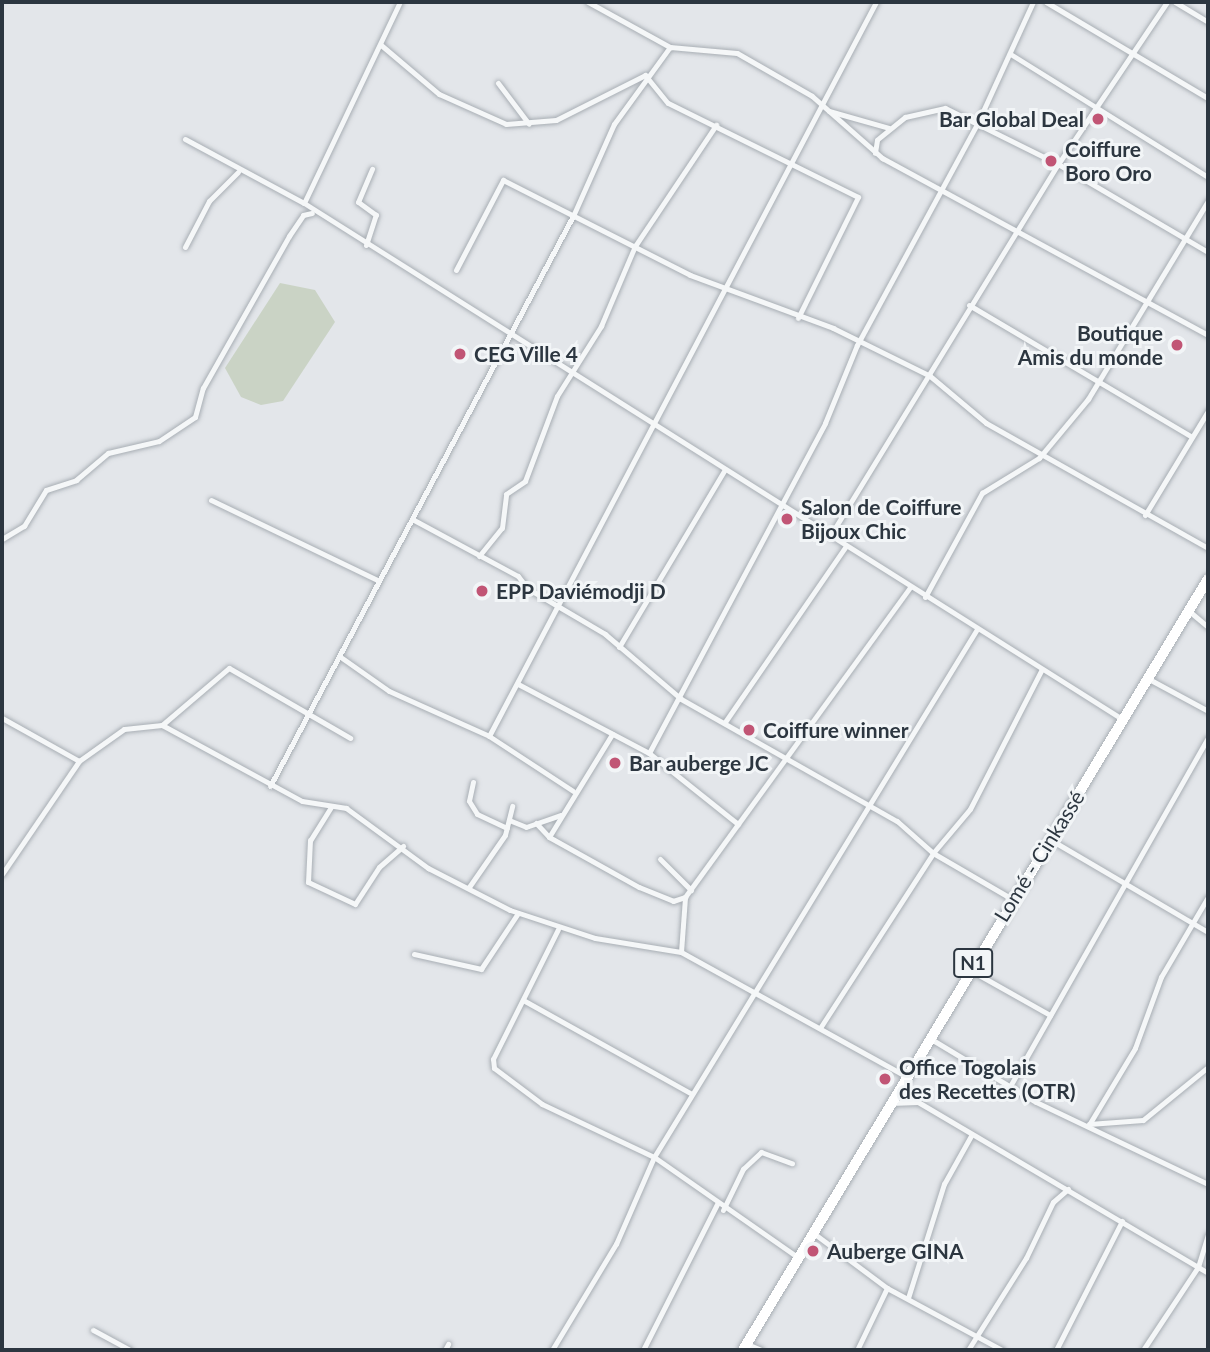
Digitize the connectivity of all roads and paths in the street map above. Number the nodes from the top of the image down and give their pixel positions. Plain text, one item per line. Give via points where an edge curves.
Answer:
1 (400, 2) edge
2 (588, 2) edge
3 (876, 2) edge
4 (1032, 2) edge
5 (1045, 2) edge
6 (1167, 2) edge
7 (1175, 2) edge
8 (1208, 22) edge
9 (381, 45) junction
10 (670, 47) junction
11 (1012, 55) junction
12 (1133, 55) junction
13 (645, 75) junction
14 (498, 83) dead end
15 (1208, 98) edge
16 (822, 104) junction
17 (828, 110) junction
18 (1098, 110) junction
19 (978, 122) junction
20 (529, 124) junction
21 (716, 125) junction
22 (889, 128) junction
23 (185, 139) dead end
24 (875, 153) junction
25 (791, 159) junction
26 (1058, 164) junction
27 (372, 169) dead end
28 (238, 172) junction
29 (1208, 177) edge
30 (942, 191) junction
31 (1208, 201) edge
32 (304, 203) junction
33 (312, 213) junction
34 (573, 216) junction
35 (1015, 229) junction
36 (1186, 239) junction
37 (366, 245) junction
38 (635, 246) junction
39 (185, 247) dead end
40 (1208, 252) edge
41 (456, 270) dead end
42 (727, 285) junction
43 (1145, 302) junction
44 (969, 305) junction
45 (797, 318) junction
46 (505, 335) junction
47 (1208, 335) edge
48 (857, 345) junction
49 (570, 374) junction
50 (930, 376) junction
51 (1099, 381) junction
52 (1208, 411) edge
53 (655, 424) junction
54 (1192, 438) junction
55 (1043, 452) junction
56 (724, 469) junction
57 (211, 500) dead end
58 (780, 504) junction
59 (1144, 515) junction
60 (412, 519) junction
61 (831, 536) junction
62 (2, 539) edge
63 (845, 546) junction
64 (1208, 548) edge
65 (479, 555) junction
66 (1208, 579) edge
67 (377, 580) junction
68 (910, 587) junction
69 (925, 597) junction
70 (560, 608) junction
71 (1188, 611) junction
72 (1208, 626) edge
73 (977, 629) junction
74 (619, 647) junction
75 (342, 658) junction
76 (1042, 669) junction
77 (1147, 678) junction
78 (518, 684) junction
79 (681, 699) junction
80 (1208, 711) edge
81 (307, 713) junction
82 (2, 718) edge
83 (1122, 719) junction
84 (725, 722) junction
85 (162, 725) junction
86 (612, 734) junction
87 (489, 736) junction
88 (350, 738) dead end
89 (1208, 738) edge
90 (649, 753) junction
91 (79, 761) junction
92 (786, 763) junction
93 (473, 782) dead end
94 (270, 786) junction
95 (573, 791) junction
96 (512, 806) dead end
97 (331, 807) junction
98 (869, 810) junction
99 (561, 814) junction
100 (509, 820) junction
101 (536, 823) junction
102 (738, 824) junction
103 (507, 828) junction
104 (549, 837) junction
105 (1051, 840) junction
106 (403, 846) junction
107 (933, 853) junction
108 (660, 859) dead end
109 (2, 874) edge
110 (1129, 885) junction
111 (469, 887) junction
112 (691, 890) junction
113 (685, 897) junction
114 (1208, 897) edge
115 (1012, 899) junction
116 (518, 913) junction
117 (1190, 921) junction
118 (558, 929) junction
119 (1208, 932) edge
120 (681, 952) junction
121 (414, 954) dead end
122 (969, 970) junction
123 (759, 992) junction
124 (523, 1000) junction
125 (1050, 1015) junction
126 (820, 1028) junction
127 (928, 1038) junction
128 (1208, 1067) edge
129 (906, 1076) junction
130 (1009, 1088) junction
131 (690, 1093) junction
132 (890, 1103) junction
133 (1089, 1124) junction
134 (972, 1134) junction
135 (654, 1157) junction
136 (792, 1163) dead end
137 (1208, 1184) edge
138 (1068, 1189) junction
139 (717, 1204) junction
140 (723, 1210) junction
141 (1122, 1221) junction
142 (812, 1232) junction
143 (1208, 1235) edge
144 (796, 1256) junction
145 (1198, 1267) junction
146 (1208, 1273) edge
147 (887, 1288) junction
148 (908, 1298) junction
149 (93, 1330) dead end
150 (978, 1335) junction
151 (745, 1347) edge
152 (130, 1350) edge
153 (552, 1350) edge
154 (643, 1350) edge
155 (761, 1350) edge
156 (857, 1350) edge
157 (968, 1350) edge
158 (1002, 1350) edge
159 (1056, 1350) edge
160 (1143, 1350) edge

1 - 9 street
2 - 10 street
3 - 16 street
4 - 11 street
5 - 12 street
6 - 12 street
7 - 8 street
9 - 20 street via 439,94 506,124
9 - 32 street
10 - 13 street
10 - 16 street via 737,53
11 - 18 street
11 - 19 street
12 - 15 street
12 - 18 street
13 - 20 street via 556,120
13 - 21 street via 668,103
13 - 34 street via 597,156
14 - 20 street
16 - 17 street
16 - 25 street
17 - 22 street
17 - 24 street
18 - 26 street
18 - 29 street
19 - 22 street via 945,108 925,109
19 - 26 street
19 - 30 street
21 - 25 street
21 - 38 street
22 - 24 street
23 - 28 street
24 - 30 street
25 - 42 street
25 - 45 street via 858,197
26 - 35 street
26 - 36 street
27 - 37 street via 358,202 376,215
28 - 32 street
28 - 39 street via 209,201
30 - 35 street
30 - 48 street
31 - 36 street
32 - 33 street
33 - 37 street
33 - 62 street via 303,215 289,236 203,388 195,417 159,441 108,453 76,480 46,490 24,526
34 - 38 street
34 - 41 street via 503,180
34 - 46 street
35 - 43 street
35 - 44 street
36 - 40 street
36 - 43 street
37 - 46 street
38 - 42 street via 690,275
38 - 49 street via 601,326
42 - 45 street
42 - 53 street
43 - 47 street
43 - 51 street
44 - 50 street
44 - 51 street
45 - 48 street via 833,328
46 - 49 street
46 - 60 street
48 - 50 street
48 - 58 street via 825,423
49 - 53 street
49 - 65 street via 525,481 506,494 502,528
50 - 55 street via 986,423
50 - 61 street
51 - 54 street
51 - 55 street
52 - 54 street
53 - 56 street
53 - 70 street
54 - 59 street
55 - 59 street
55 - 69 street via 982,493
56 - 58 street
56 - 74 street
57 - 67 street
58 - 61 street
58 - 79 street
59 - 64 street
60 - 65 street
60 - 67 street
61 - 63 street
63 - 68 street
63 - 84 street
65 - 70 street
66 - 71 highway, Lomé - Cinkassé / N1
67 - 75 street
68 - 69 street
68 - 92 street
69 - 73 street
70 - 74 street
70 - 78 street
71 - 72 street
71 - 77 highway, Lomé - Cinkassé / N1
73 - 76 street
73 - 98 street via 923,709
74 - 79 street
75 - 81 street
75 - 87 street via 389,691
76 - 83 street
76 - 107 street via 970,809
77 - 80 street
77 - 83 highway, Lomé - Cinkassé / N1
78 - 86 street
78 - 87 street
79 - 84 street
79 - 90 street
81 - 85 street via 229,668
81 - 88 street
81 - 94 street
82 - 91 street
83 - 105 highway, Lomé - Cinkassé / N1
84 - 92 street
85 - 91 street via 124,729
85 - 94 street
86 - 90 street
86 - 95 street
87 - 95 street
89 - 110 street
90 - 102 street
91 - 109 street
92 - 98 street
92 - 102 street
93 - 103 street via 468,801 477,814
94 - 97 street
95 - 99 street
96 - 100 street
97 - 106 street via 346,808
97 - 106 street via 310,840 308,882 355,904 379,867
98 - 107 street via 897,821
98 - 123 street
99 - 101 street
99 - 104 street
100 - 101 street
100 - 103 street
101 - 104 street
102 - 112 street
103 - 111 street
104 - 113 street via 639,887 673,901
105 - 110 street
105 - 115 highway, Lomé - Cinkassé / N1
106 - 111 street via 429,868
107 - 115 street
107 - 126 street
108 - 112 street
110 - 117 street
110 - 125 street
111 - 116 street
112 - 113 street
113 - 120 street
114 - 117 street
115 - 122 highway, Lomé - Cinkassé / N1
116 - 118 street
116 - 121 street via 481,970
117 - 119 street
117 - 133 street via 1135,1048
118 - 120 street
118 - 124 street
120 - 123 street
122 - 125 street
122 - 127 highway, Lomé - Cinkassé / N1
123 - 126 street
123 - 131 street
124 - 131 street
124 - 135 street via 495,1068 542,1104
125 - 130 street
126 - 129 street
127 - 129 highway, Lomé - Cinkassé / N1
127 - 130 street
128 - 133 street via 1143,1120
129 - 132 highway, Lomé - Cinkassé / N1
130 - 133 street
131 - 135 street
132 - 134 street via 919,1102
132 - 142 highway, Lomé - Cinkassé / N1
133 - 137 street
134 - 138 street
134 - 148 street via 944,1184
135 - 139 street
135 - 153 street via 615,1244
136 - 140 street via 761,1152 743,1170
138 - 141 street
138 - 150 street via 1053,1202
139 - 140 street
139 - 154 street
140 - 144 street
141 - 145 street
141 - 159 street
142 - 144 highway, Lomé - Cinkassé / N1
142 - 147 street
143 - 145 street
144 - 151 highway, Lomé - Cinkassé / N1
145 - 146 street
145 - 160 street
147 - 148 street
147 - 156 street
148 - 150 street
149 - 152 street
150 - 157 street
150 - 158 street
151 - 155 street

